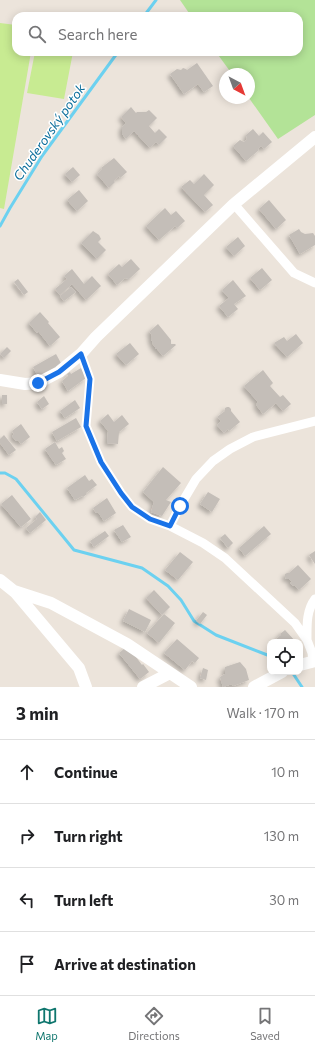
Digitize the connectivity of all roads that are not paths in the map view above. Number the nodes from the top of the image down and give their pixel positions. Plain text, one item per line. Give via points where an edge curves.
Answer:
1 (315, 137) edge
2 (234, 204) junction
3 (315, 282) edge
4 (81, 354) junction
5 (0, 380) edge
6 (315, 421) edge
7 (170, 526) junction
8 (0, 580) edge
9 (14, 591) junction
10 (315, 599) edge
11 (308, 640) junction
12 (314, 661) edge
13 (303, 664) edge
14 (170, 673) junction
15 (276, 675) edge
16 (86, 687) edge
17 (142, 687) edge
18 (191, 687) edge
19 (254, 687) edge

1 - 2 street
2 - 3 street via 294,273
2 - 4 street
4 - 5 street via 59,372 38,383 25,384
4 - 7 street via 90,379 86,426 101,462 132,507 150,519
6 - 7 street via 252,437 213,461 196,479
7 - 11 street via 225,558 295,623
8 - 9 street
9 - 14 street via 51,603 127,644
9 - 16 street via 79,668
10 - 11 street via 307,619
11 - 12 street
12 - 13 street
14 - 17 street
14 - 18 street
15 - 19 street

